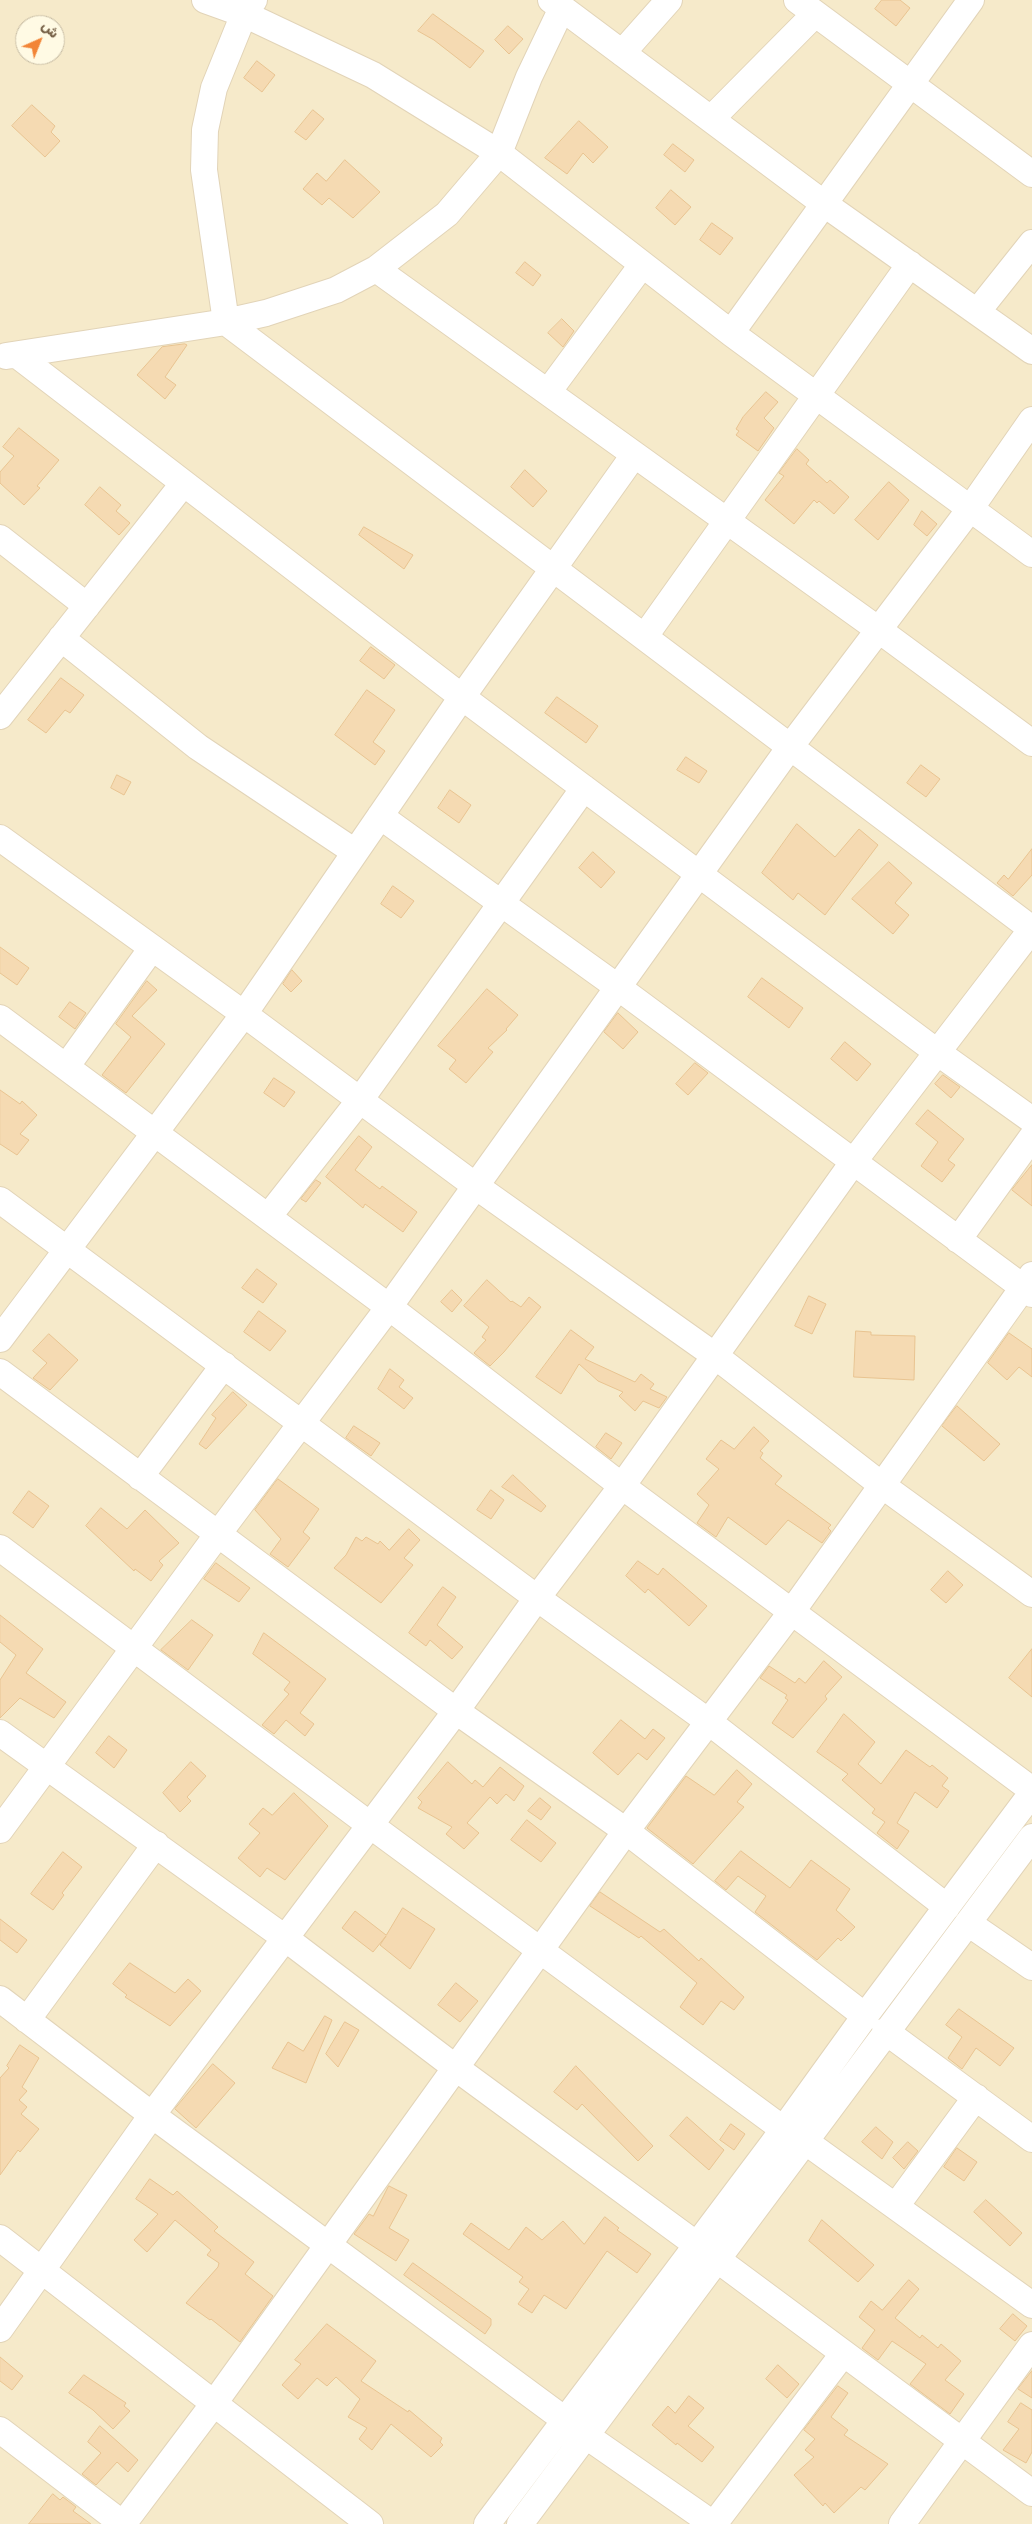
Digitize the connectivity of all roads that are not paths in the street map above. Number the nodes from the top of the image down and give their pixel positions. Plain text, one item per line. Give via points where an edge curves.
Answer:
1 (204, 0) edge
2 (669, 0) edge
3 (971, 0) edge
4 (556, 4) edge
5 (249, 7) edge
6 (806, 7) edge
7 (622, 53) junction
8 (910, 84) junction
9 (711, 119) junction
10 (499, 153) junction
11 (1032, 174) edge
12 (823, 203) junction
13 (1032, 243) edge
14 (910, 264) junction
15 (642, 265) junction
16 (376, 269) junction
17 (977, 312) junction
18 (226, 322) junction
19 (731, 333) junction
20 (1032, 352) edge
21 (8, 356) edge
22 (548, 392) junction
23 (817, 396) junction
24 (1032, 420) edge
25 (634, 454) junction
26 (183, 484) junction
27 (970, 509) junction
28 (727, 522) junction
29 (0, 538) edge
30 (1032, 554) edge
31 (554, 568) junction
32 (87, 606) junction
33 (879, 630) junction
34 (645, 636) junction
35 (62, 638) junction
36 (462, 696) junction
37 (0, 716) edge
38 (1032, 743) edge
39 (790, 747) junction
40 (584, 788) junction
41 (380, 816) junction
42 (0, 838) edge
43 (355, 852) junction
44 (700, 873) junction
45 (501, 903) junction
46 (1032, 929) edge
47 (152, 948) junction
48 (619, 988) junction
49 (244, 1014) junction
50 (0, 1018) edge
51 (937, 1052) junction
52 (66, 1067) junction
53 (360, 1100) junction
54 (1032, 1120) edge
55 (154, 1132) junction
56 (1032, 1137) edge
57 (854, 1161) junction
58 (477, 1187) junction
59 (0, 1200) edge
60 (268, 1217) junction
61 (958, 1240) junction
62 (68, 1250) junction
63 (1029, 1285) edge
64 (389, 1307) junction
65 (0, 1339) edge
66 (714, 1355) junction
67 (224, 1365) junction
68 (0, 1372) edge
69 (302, 1422) junction
70 (140, 1477) junction
71 (622, 1486) junction
72 (883, 1486) junction
73 (218, 1534) junction
74 (0, 1548) edge
75 (1032, 1594) edge
76 (537, 1598) junction
77 (793, 1610) junction
78 (133, 1649) junction
79 (456, 1711) junction
80 (709, 1722) junction
81 (0, 1732) edge
82 (47, 1766) junction
83 (1032, 1791) edge
84 (370, 1826) junction
85 (0, 1830) edge
86 (626, 1831) junction
87 (1032, 1837) edge
88 (156, 1844) junction
89 (947, 1907) junction
90 (968, 1922) junction
91 (285, 1938) junction
92 (540, 1951) junction
93 (1032, 1967) edge
94 (0, 1999) edge
95 (27, 2020) junction
96 (875, 2023) junction
97 (456, 2068) junction
98 (976, 2097) junction
99 (152, 2115) junction
100 (783, 2129) junction
101 (1032, 2139) edge
102 (806, 2142) junction
103 (896, 2206) junction
104 (0, 2238) edge
105 (697, 2245) junction
106 (328, 2246) junction
107 (718, 2260) junction
108 (43, 2271) junction
109 (1032, 2305) edge
110 (0, 2329) edge
111 (1032, 2345) edge
112 (843, 2354) junction
113 (214, 2402) junction
114 (575, 2427) junction
115 (0, 2430) edge
116 (963, 2440) junction
117 (1032, 2493) edge
118 (123, 2524) edge
119 (370, 2524) edge
120 (487, 2524) edge
121 (520, 2524) edge
122 (714, 2524) edge
123 (902, 2524) edge

1 - 5 street
2 - 7 street
3 - 8 street
4 - 7 street
4 - 10 street
5 - 10 street via 373,75
5 - 18 street via 214,88 205,130 204,170
6 - 8 street
6 - 9 street
7 - 9 street
8 - 11 street
8 - 12 street
9 - 12 street
10 - 15 street
10 - 16 street via 447,214
12 - 14 street
12 - 19 street
13 - 17 street
14 - 17 street
14 - 23 street
15 - 19 street
15 - 22 street
16 - 18 street via 336,290
16 - 22 street
17 - 20 street
18 - 21 street
18 - 31 street
19 - 23 street
21 - 26 street
22 - 25 street
23 - 27 street
23 - 28 street
24 - 27 street
25 - 28 street
25 - 31 street
26 - 32 street
26 - 36 street
27 - 30 street
27 - 33 street
28 - 33 street
28 - 34 street
29 - 32 street
31 - 34 street
31 - 36 street
32 - 35 street
33 - 38 street
33 - 39 street
34 - 39 street
35 - 37 street
35 - 43 street via 198,747
36 - 40 street
36 - 41 street
39 - 44 street
39 - 46 street
40 - 44 street
40 - 45 street
41 - 43 street
41 - 45 street
42 - 47 street
43 - 49 street
44 - 48 street
44 - 51 street
45 - 48 street
45 - 53 street
46 - 51 street
47 - 49 street
47 - 52 street
48 - 57 street
48 - 58 street
49 - 53 street
49 - 55 street
50 - 52 street
51 - 54 street
51 - 57 street
52 - 55 street
53 - 58 street
53 - 60 street
55 - 60 street
55 - 62 street
56 - 61 street
57 - 61 street
57 - 66 street
58 - 64 street
58 - 66 street
59 - 62 street
60 - 64 street
61 - 63 street
62 - 65 street
62 - 67 street
63 - 72 street
64 - 69 street
64 - 71 street
66 - 71 street
66 - 72 street
67 - 69 street
67 - 70 street
68 - 70 street
69 - 73 street
69 - 76 street
70 - 73 street
71 - 76 street
71 - 77 street
72 - 75 street
72 - 77 street
73 - 78 street
73 - 79 street
74 - 78 street
76 - 79 street
76 - 80 street
77 - 80 street
77 - 83 street
78 - 82 street
78 - 84 street
79 - 84 street
79 - 86 street
80 - 86 street
80 - 89 street
81 - 82 street
82 - 85 street
82 - 88 street
83 - 89 street
84 - 91 street
84 - 92 street
86 - 92 street
86 - 96 street
87 - 90 street
88 - 91 street
88 - 95 street
89 - 96 street
90 - 93 street
90 - 96 street
91 - 97 street
91 - 99 street
92 - 97 street
92 - 100 street
94 - 95 street
95 - 99 street
96 - 98 street
96 - 100 street
96 - 102 street
97 - 105 street
97 - 106 street
98 - 101 street
98 - 103 street
99 - 106 street
99 - 108 street
100 - 105 street
102 - 103 street
102 - 107 street
103 - 109 street
104 - 108 street
105 - 114 street
106 - 113 street
106 - 114 street
107 - 112 street
107 - 114 street
108 - 110 street
108 - 113 street
111 - 116 street
112 - 116 street
112 - 122 street
113 - 118 street
113 - 119 street
114 - 120 street
114 - 121 street
114 - 122 street
115 - 118 street
116 - 117 street
116 - 123 street

